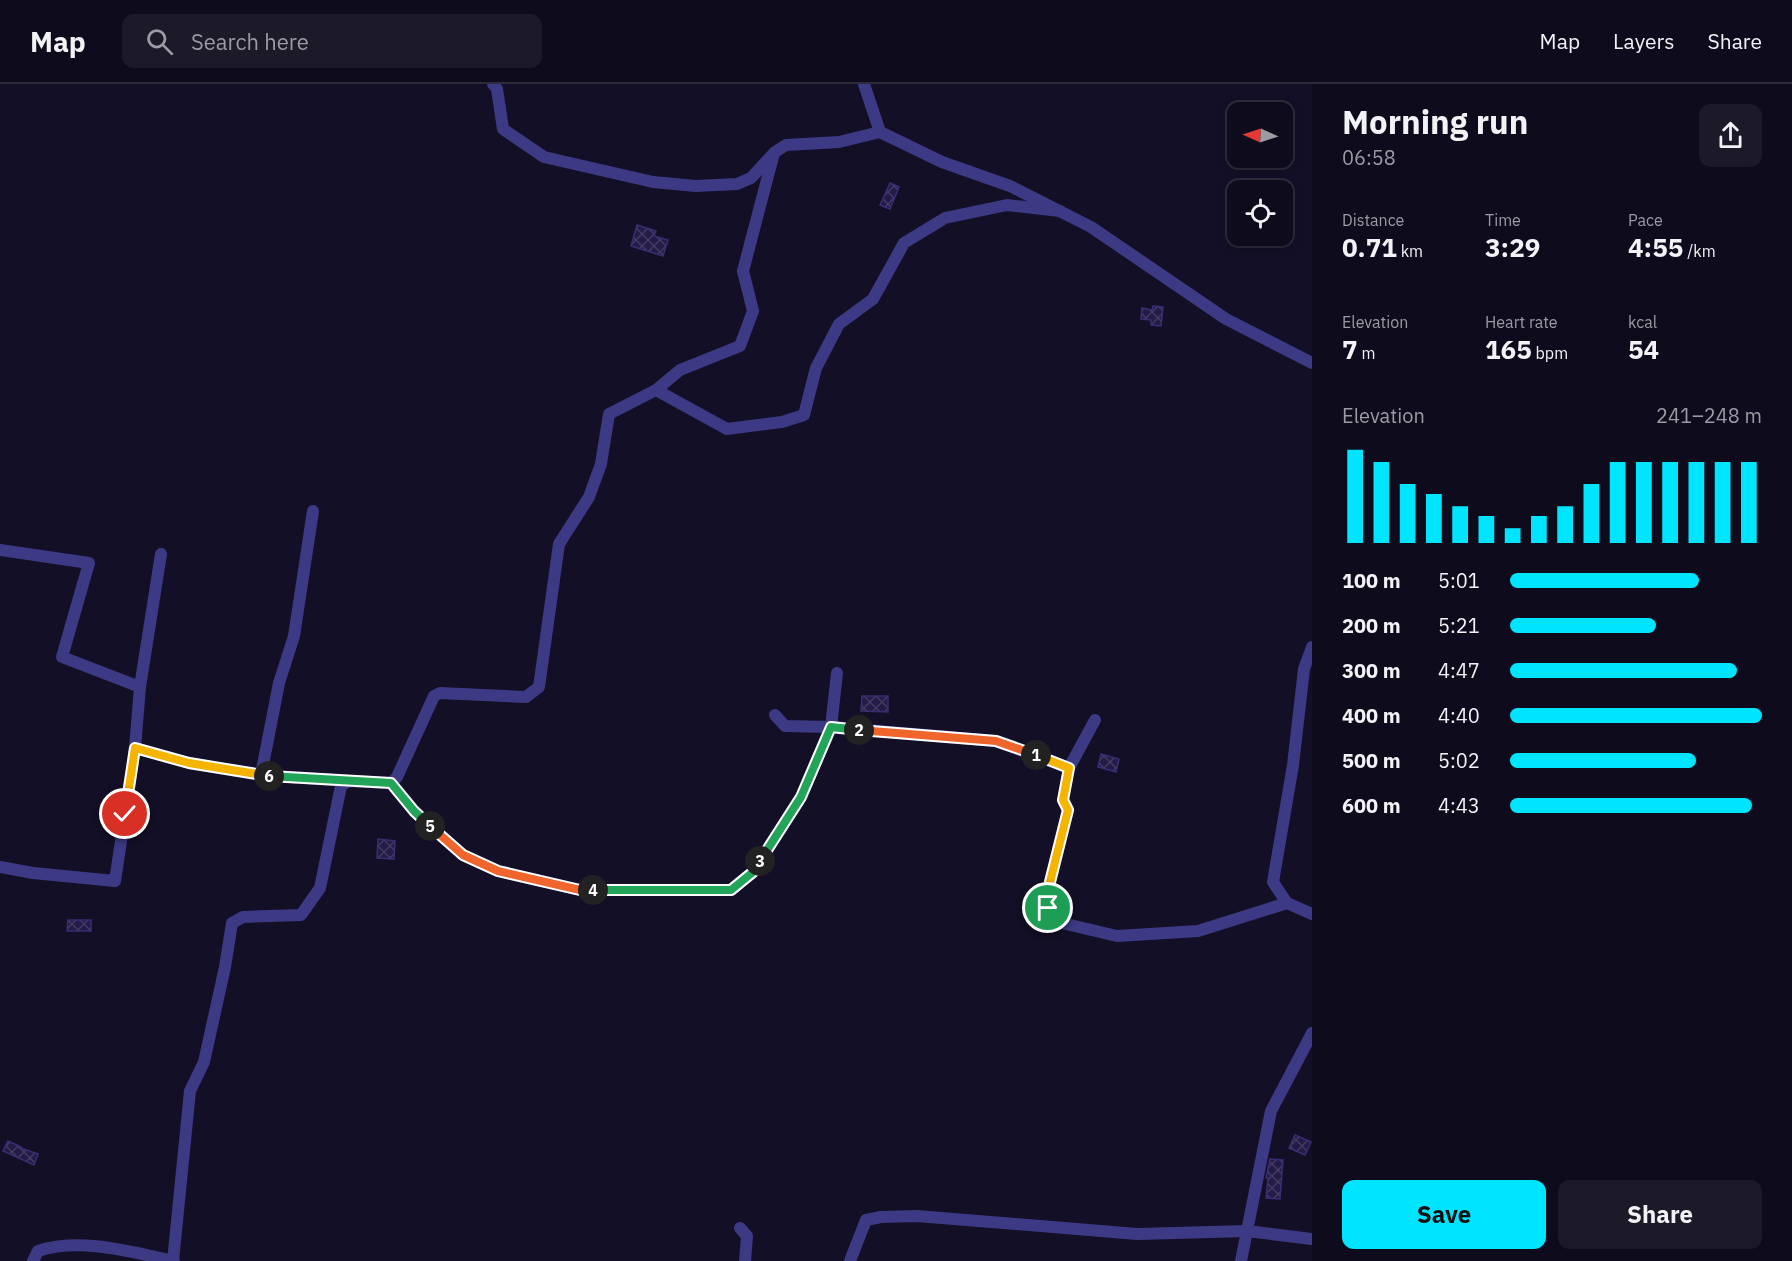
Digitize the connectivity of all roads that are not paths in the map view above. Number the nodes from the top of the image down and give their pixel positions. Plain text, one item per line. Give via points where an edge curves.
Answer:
1 (493, 84) edge
2 (864, 84) edge
3 (880, 132) junction
4 (775, 152) junction
5 (1060, 211) junction
6 (1312, 363) edge
7 (656, 390) junction
8 (313, 512) dead end
9 (0, 550) edge
10 (161, 554) dead end
11 (1312, 647) edge
12 (837, 673) dead end
13 (140, 687) junction
14 (775, 715) dead end
15 (1095, 720) dead end
16 (831, 727) junction
17 (135, 748) junction
18 (1069, 768) junction
19 (261, 775) junction
20 (348, 781) junction
21 (391, 783) junction
22 (0, 867) edge
23 (1287, 903) junction
24 (1312, 914) edge
25 (1312, 1033) edge
26 (740, 1228) dead end
27 (1247, 1231) junction
28 (1312, 1239) edge
29 (33, 1261) edge
30 (173, 1261) edge
31 (745, 1261) edge
32 (850, 1261) edge
33 (1241, 1261) edge

1 - 4 street via 503,129 544,157 653,182 696,186 737,184 750,178
2 - 3 street
3 - 4 street via 839,142 786,145
3 - 5 street
4 - 7 street via 743,271 753,311 741,346 680,370
5 - 6 street via 1091,226 1226,319
5 - 7 street via 1007,205 945,218 904,243 873,299 838,324 816,368 804,415 727,429
7 - 21 street via 609,414 601,464 589,497 559,544 539,687 526,697 440,693 434,696
8 - 19 street via 294,636 279,683
9 - 13 street via 89,563 62,657
10 - 13 street
11 - 23 street via 1304,669 1273,882
12 - 16 street
13 - 17 street
14 - 16 street via 785,726
15 - 18 street
16 - 18 street via 996,741
16 - 21 street via 801,797 753,872 731,890 580,890 498,871 463,855 414,811
17 - 19 street via 189,763
17 - 22 street via 115,881
18 - 23 street via 1063,800 1068,810 1050,882 1048,908 1066,924 1118,936 1198,931
19 - 20 street
20 - 21 street
20 - 30 street via 341,786 320,888 301,915 243,917 232,923 204,1062 190,1091
23 - 24 street
25 - 27 street via 1271,1111
26 - 31 street via 747,1236
27 - 28 street
27 - 32 street via 1137,1234 881,1216 866,1220
27 - 33 street
29 - 30 street via 38,1251 52,1246 106,1246

